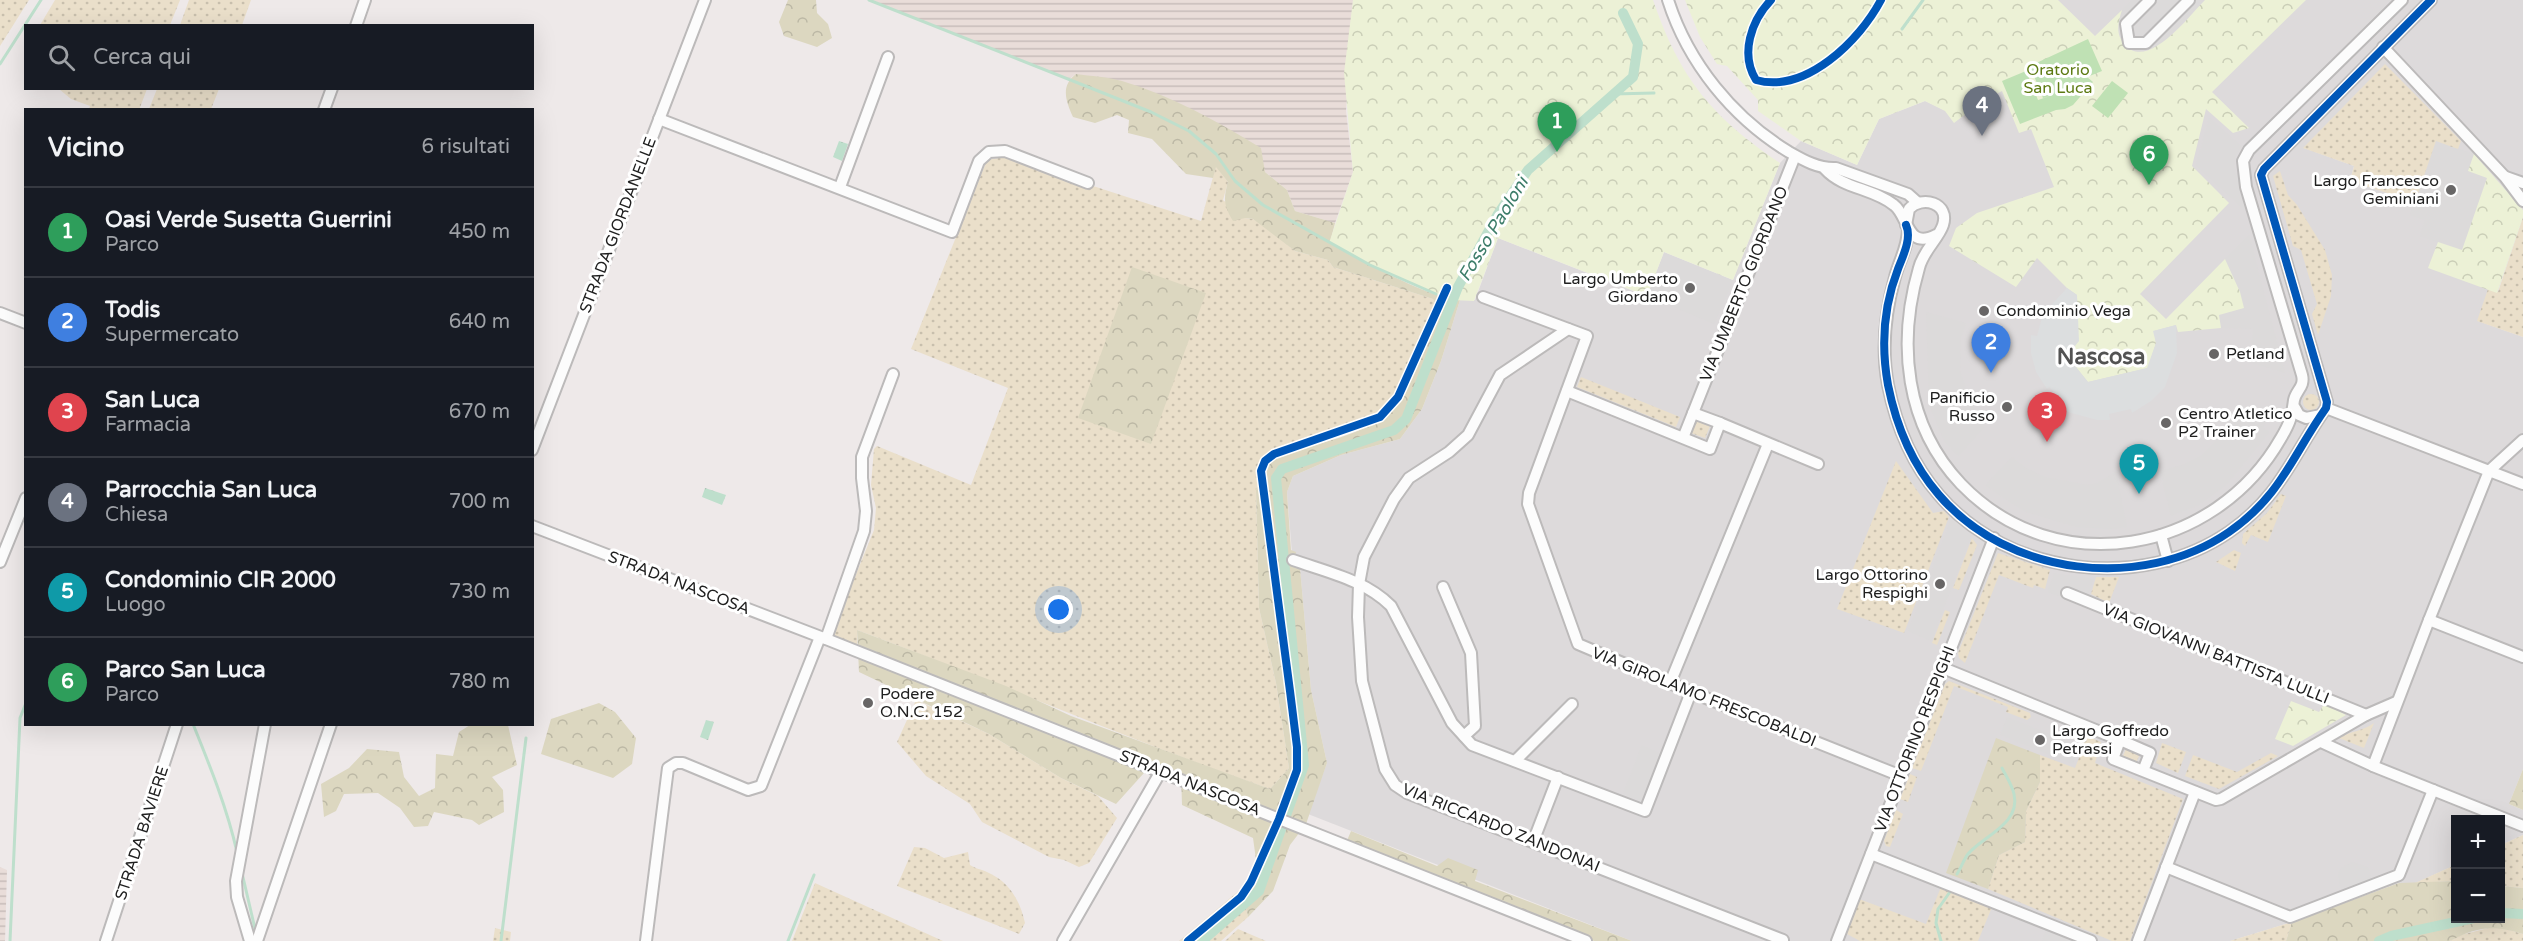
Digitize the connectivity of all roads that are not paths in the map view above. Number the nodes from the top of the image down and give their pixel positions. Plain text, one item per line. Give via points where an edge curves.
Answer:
1 (365, 0) edge
2 (705, 0) edge
3 (1668, 0) edge
4 (2150, 0) edge
5 (2189, 0) edge
6 (2402, 0) edge
7 (2431, 0) edge
8 (357, 24) edge
9 (2383, 47) junction
10 (888, 57) dead end
11 (2332, 69) junction
12 (2347, 84) junction
13 (331, 90) edge
14 (325, 108) edge
15 (659, 119) junction
16 (1796, 156) junction
17 (2242, 167) junction
18 (1825, 168) junction
19 (2261, 175) junction
20 (2505, 177) junction
21 (1088, 183) dead end
22 (2523, 183) edge
23 (840, 187) junction
24 (2523, 201) edge
25 (1917, 202) junction
26 (1907, 227) junction
27 (1936, 235) junction
28 (1482, 297) dead end
29 (0, 313) edge
30 (24, 322) edge
31 (1568, 329) junction
32 (893, 374) dead end
33 (2300, 390) junction
34 (1567, 391) junction
35 (2325, 396) junction
36 (1913, 398) junction
37 (1893, 405) junction
38 (2295, 408) junction
39 (2323, 411) junction
40 (1693, 413) junction
41 (1720, 423) junction
42 (1683, 438) junction
43 (2523, 440) edge
44 (1768, 444) junction
45 (534, 445) edge
46 (1818, 464) dead end
47 (2489, 471) junction
48 (2523, 484) edge
49 (24, 503) edge
50 (534, 527) edge
51 (2161, 536) junction
52 (1994, 538) junction
53 (1293, 560) dead end
54 (2168, 561) junction
55 (0, 562) edge
56 (1359, 584) junction
57 (1443, 587) dead end
58 (2067, 593) dead end
59 (2428, 620) junction
60 (823, 638) junction
61 (2523, 657) edge
62 (1943, 668) junction
63 (1670, 683) junction
64 (1691, 692) junction
65 (2396, 702) junction
66 (1572, 704) dead end
67 (2366, 715) junction
68 (176, 726) edge
69 (265, 726) edge
70 (330, 726) edge
71 (1464, 736) junction
72 (2120, 740) junction
73 (2321, 742) junction
74 (1515, 761) junction
75 (2373, 766) junction
76 (1161, 771) junction
77 (2143, 771) junction
78 (1901, 776) junction
79 (1558, 777) junction
80 (2433, 790) junction
81 (2195, 792) junction
82 (2523, 826) edge
83 (1533, 842) junction
84 (1871, 854) junction
85 (2166, 867) junction
86 (1783, 940) edge
87 (106, 941) edge
88 (250, 941) edge
89 (258, 941) edge
90 (646, 941) edge
91 (1063, 941) edge
92 (1586, 941) edge
93 (1838, 941) edge
94 (2091, 941) edge
95 (2138, 941) edge

1 - 8 street
2 - 15 street, STRADA GIORDANELLE
3 - 16 street via 1694,57 1733,110
4 - 5 street via 2126,24 2129,43 2146,43
6 - 11 street
7 - 9 street
9 - 12 street
9 - 20 street
10 - 23 street
11 - 12 street
11 - 17 street via 2249,150
12 - 19 street
13 - 14 street
15 - 23 street
15 - 45 street, STRADA GIORDANELLE
16 - 18 street
16 - 40 street, VIA UMBERTO GIORDANO
17 - 19 street
17 - 33 street via 2302,375
18 - 25 street via 1836,168 1908,194
18 - 26 street via 1833,178 1895,205
19 - 35 street
20 - 22 street
20 - 24 street
21 - 23 street via 1005,151 989,152 979,161 952,232
25 - 26 street via 1909,209
25 - 27 street via 1935,203 1943,213 1943,225
26 - 27 street via 1918,238
26 - 37 street via 1908,238 1886,319 1886,365
27 - 36 street via 1919,266 1908,318 1908,371
28 - 31 street
29 - 30 street
31 - 34 street, VIA GIROLAMO FRESCOBALDI via 1587,336
31 - 56 street, VIA RICCARDO ZANDONAI via 1500,375 1467,435 1409,478 1364,557
32 - 60 street via 864,450 861,471 865,524
33 - 35 street via 2313,386
33 - 38 street via 2294,400
34 - 42 street
34 - 63 street, VIA GIROLAMO FRESCOBALDI via 1529,493 1534,524 1578,644
35 - 39 street
36 - 37 street
36 - 51 street via 1932,445 1945,465 1998,513 2039,532 2089,544 2135,542
37 - 52 street via 1902,434 1924,476 1956,512
38 - 39 street via 2299,415 2312,419
38 - 51 street via 2269,457 2231,499
39 - 47 street
39 - 54 street via 2285,476 2252,513 2206,546
40 - 41 street
40 - 42 street, VIA UMBERTO GIORDANO
41 - 42 street via 1710,448
41 - 44 street
43 - 47 street
44 - 46 street
44 - 63 street
47 - 48 street
47 - 59 street
49 - 55 street
50 - 60 street, STRADA NASCOSA
51 - 54 street
52 - 54 street via 2027,554 2072,566 2127,569
52 - 62 street, VIA OTTORINO RESPIGHI
53 - 56 street
56 - 71 street via 1391,606 1452,723
56 - 83 street, VIA RICCARDO ZANDONAI via 1362,681 1385,769 1395,785
57 - 71 street via 1471,654 1475,726
58 - 67 street, VIA GIOVANNI BATTISTA LULLI
59 - 61 street
59 - 65 street
60 - 76 street, STRADA NASCOSA
60 - 90 street via 761,786 748,790 683,764 668,768
62 - 72 street
62 - 78 street, VIA OTTORINO RESPIGHI
63 - 64 street, VIA GIROLAMO FRESCOBALDI
64 - 78 street, VIA GIROLAMO FRESCOBALDI
64 - 79 street via 1645,811
65 - 67 street
65 - 75 street
66 - 74 street
67 - 73 street
68 - 87 street, STRADA BAVIERE
69 - 88 street via 238,867 237,894
70 - 89 street
71 - 74 street via 1473,745
72 - 77 street via 2150,753
72 - 77 street via 2113,759
73 - 75 street
73 - 81 street via 2227,797 2216,800
74 - 79 street
75 - 80 street
76 - 91 street
76 - 92 street, STRADA NASCOSA
77 - 81 street
78 - 84 street, VIA OTTORINO RESPIGHI
79 - 83 street
80 - 82 street
80 - 85 street via 2400,875 2290,917
81 - 85 street
83 - 86 street, VIA RICCARDO ZANDONAI
84 - 93 street, VIA OTTORINO RESPIGHI
84 - 94 street
85 - 95 street

